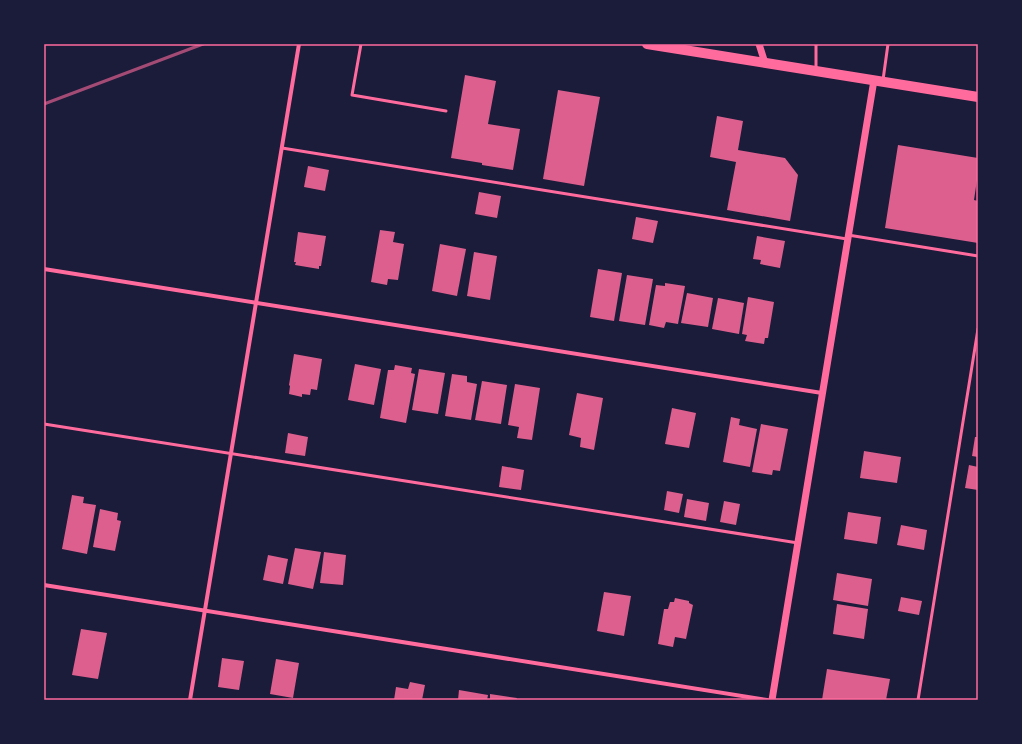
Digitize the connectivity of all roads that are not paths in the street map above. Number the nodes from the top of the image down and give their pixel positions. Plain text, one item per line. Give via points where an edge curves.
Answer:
1 (299, 44) edge
2 (361, 44) edge
3 (647, 44) edge
4 (759, 44) edge
5 (816, 44) edge
6 (888, 44) edge
7 (765, 63) junction
8 (816, 71) junction
9 (878, 81) junction
10 (978, 96) edge
11 (446, 111) dead end
12 (282, 148) junction
13 (848, 237) junction
14 (978, 256) edge
15 (44, 270) edge
16 (256, 303) junction
17 (978, 329) edge
18 (822, 393) junction
19 (44, 424) edge
20 (231, 453) junction
21 (798, 543) junction
22 (44, 585) edge
23 (205, 610) junction
24 (190, 700) edge
25 (767, 700) edge
26 (772, 700) edge
27 (918, 700) edge

1 - 12 street
2 - 11 lane via 352,95
3 - 7 main road
4 - 7 street
5 - 8 lane
6 - 9 lane
7 - 8 main road
8 - 9 main road
9 - 10 main road
9 - 13 street
12 - 13 lane
12 - 16 street
13 - 14 lane
13 - 18 street
15 - 16 street
16 - 18 street
16 - 20 street
17 - 27 lane
18 - 21 street
19 - 20 lane
20 - 21 lane
20 - 23 street
21 - 26 street
22 - 23 street
23 - 24 street
23 - 25 street

